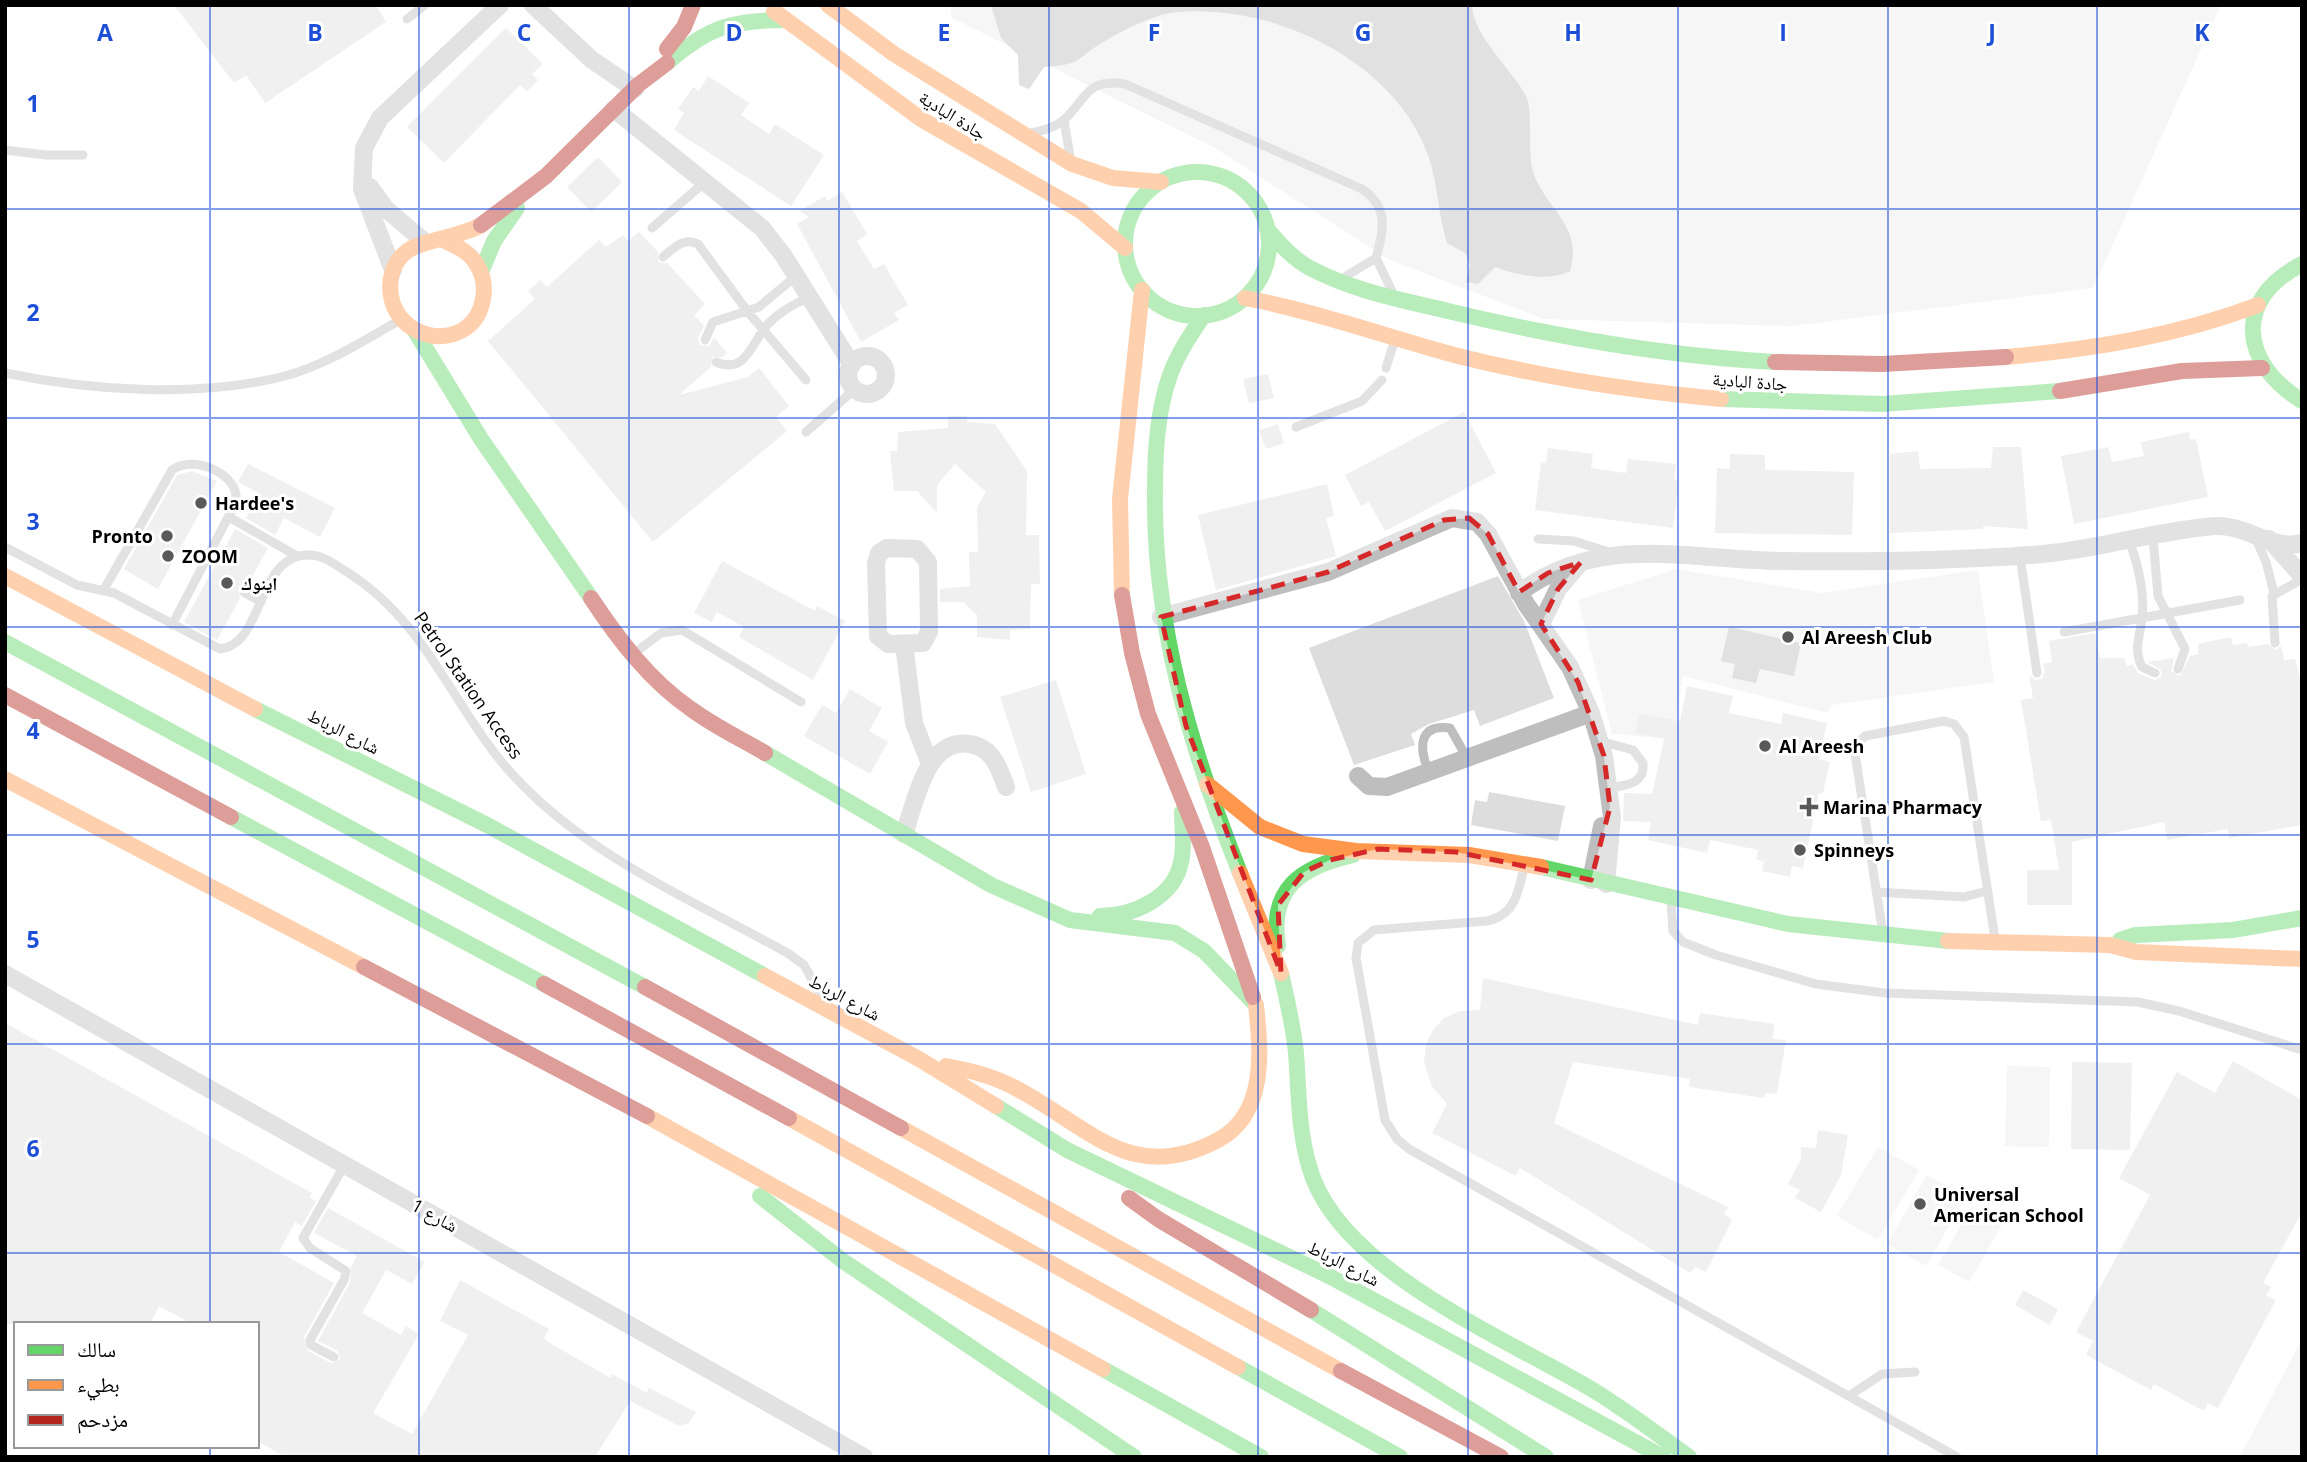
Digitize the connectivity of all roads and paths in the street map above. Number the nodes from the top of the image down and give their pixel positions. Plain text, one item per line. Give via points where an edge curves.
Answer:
1 (425, 5) edge
2 (500, 5) edge
3 (533, 5) edge
4 (692, 5) edge
5 (767, 5) edge
6 (828, 5) edge
7 (407, 19) dead end
8 (786, 20) junction
9 (637, 87) junction
10 (614, 109) junction
11 (1065, 120) junction
12 (1019, 135) junction
13 (5, 150) edge
14 (83, 155) dead end
15 (1072, 164) junction
16 (362, 180) junction
17 (706, 181) junction
18 (1161, 182) junction
19 (522, 197) junction
20 (652, 228) dead end
21 (1267, 229) junction
22 (434, 241) junction
23 (1125, 248) junction
24 (663, 257) dead end
25 (1376, 258) junction
26 (2302, 264) edge
27 (393, 270) junction
28 (482, 270) junction
29 (796, 276) junction
30 (1338, 279) junction
31 (1142, 290) junction
32 (809, 297) junction
33 (1395, 297) junction
34 (1245, 298) junction
35 (2258, 304) junction
36 (748, 312) junction
37 (1204, 315) junction
38 (401, 320) junction
39 (464, 328) junction
40 (764, 330) junction
41 (415, 331) junction
42 (1395, 338) junction
43 (705, 340) dead end
44 (716, 362) dead end
45 (852, 365) junction
46 (1386, 368) dead end
47 (2262, 368) junction
48 (5, 373) edge
49 (806, 380) dead end
50 (1382, 380) dead end
51 (855, 389) junction
52 (2302, 401) edge
53 (464, 410) junction
54 (1296, 427) dead end
55 (806, 432) dead end
56 (229, 517) junction
57 (2261, 536) junction
58 (2153, 537) junction
59 (1538, 539) dead end
60 (2130, 541) junction
61 (2302, 543) edge
62 (5, 547) edge
63 (1613, 554) junction
64 (297, 556) junction
65 (2020, 556) junction
66 (1581, 562) junction
67 (5, 576) edge
68 (2302, 578) edge
69 (103, 591) junction
70 (244, 592) dead end
71 (1519, 593) junction
72 (2274, 593) junction
73 (2240, 600) dead end
74 (261, 602) junction
75 (2165, 614) junction
76 (1161, 617) junction
77 (2142, 618) junction
78 (1541, 624) junction
79 (172, 625) junction
80 (2064, 632) dead end
81 (5, 642) edge
82 (2275, 643) dead end
83 (904, 644) junction
84 (632, 656) junction
85 (2178, 668) dead end
86 (2037, 673) dead end
87 (2155, 673) dead end
88 (5, 695) edge
89 (801, 702) dead end
90 (1591, 713) junction
91 (1600, 741) junction
92 (1467, 758) junction
93 (930, 764) junction
94 (1429, 772) junction
95 (1358, 776) dead end
96 (5, 779) edge
97 (1208, 784) junction
98 (1006, 787) dead end
99 (1608, 788) junction
100 (1181, 793) junction
101 (5, 794) edge
102 (904, 834) junction
103 (124, 843) junction
104 (1378, 849) junction
105 (1525, 864) junction
106 (1599, 882) junction
107 (1987, 891) junction
108 (1876, 892) junction
109 (1671, 900) junction
110 (2302, 918) edge
111 (1070, 920) junction
112 (1884, 936) junction
113 (1995, 941) junction
114 (2110, 946) junction
115 (2302, 959) edge
116 (1281, 972) junction
117 (5, 974) edge
118 (1255, 1005) junction
119 (829, 1011) junction
120 (2302, 1050) edge
121 (919, 1059) junction
122 (675, 1130) junction
123 (1067, 1150) junction
124 (345, 1164) junction
125 (334, 1357) dead end
126 (1914, 1372) dead end
127 (1849, 1396) junction
128 (864, 1457) edge
129 (1134, 1457) edge
130 (1261, 1457) edge
131 (1400, 1457) edge
132 (1501, 1457) edge
133 (1546, 1457) edge
134 (1663, 1457) edge
135 (1689, 1457) edge
136 (1957, 1457) edge

1 - 7 lane
2 - 16 street via 380,118 364,148
3 - 9 street via 592,60
4 - 9 main road via 684,27
5 - 8 main road, جادة البادية
6 - 12 main road, جادة البادية
8 - 9 main road via 747,20 712,27
8 - 23 main road, جادة البادية via 920,119 1091,218
9 - 10 main road
10 - 17 street
10 - 19 main road
11 - 12 lane
11 - 15 lane
11 - 25 lane via 1083,94 1098,86 1116,83 1146,93 1369,194 1383,215
12 - 15 main road, جادة البادية
13 - 14 lane
15 - 18 main road, جادة البادية via 1113,178
16 - 22 street via 386,209
16 - 27 street via 363,194
17 - 20 lane
17 - 29 street via 762,228
18 - 21 main road via 1189,173 1219,176 1255,202
18 - 23 main road via 1137,203
19 - 22 main road via 478,226
19 - 28 main road via 498,233
21 - 30 main road, جادة البادية via 1300,262
21 - 34 main road via 1267,259
22 - 27 main road via 405,252
22 - 28 main road via 467,250
23 - 31 main road
24 - 36 lane via 681,243 698,244
25 - 30 lane
25 - 33 lane
26 - 35 main road via 2270,284
27 - 38 main road via 391,300
28 - 39 main road via 485,296 474,320
29 - 32 street
29 - 36 lane
30 - 33 main road, جادة البادية
31 - 37 main road via 1163,308
31 - 100 main road via 1119,486 1120,570 1142,695
32 - 40 lane
32 - 45 street
33 - 35 main road, جادة البادية via 1507,326 1611,346 1716,360 1822,366 1928,364 2087,349 2192,330
34 - 37 main road
34 - 42 main road, جادة البادية via 1296,307
35 - 47 main road via 2252,338
36 - 40 lane
36 - 43 lane via 719,319 709,327
37 - 76 main road via 1178,353 1164,396 1154,500
38 - 41 main road
38 - 48 lane via 288,375 234,386 107,387
39 - 41 main road via 440,336
39 - 53 main road via 454,354
40 - 44 lane via 742,361 730,366
40 - 49 lane
41 - 53 main road
42 - 46 lane
42 - 47 main road, جادة البادية via 1590,383 1769,402 1910,404 2000,398 2202,368
45 - 51 street via 849,377
45 - 51 street via 870,357 885,370 884,383 875,393
47 - 52 main road via 2276,386
50 - 54 lane via 1362,401
51 - 55 lane
53 - 84 main road
56 - 64 lane, Petrol Station Access
56 - 69 lane via 237,497 231,481 196,463 177,466
56 - 79 lane via 206,572
57 - 58 street via 2214,527
57 - 61 street via 2286,544
57 - 68 street
57 - 72 lane
58 - 60 street
58 - 75 lane via 2158,596
59 - 63 lane via 1586,544
60 - 65 street
60 - 77 lane
62 - 69 lane via 77,585
63 - 65 street via 1785,561
63 - 66 street
64 - 74 lane via 281,565
64 - 119 lane, Petrol Station Access via 324,558 392,606 411,627 490,747 560,821 602,850 789,954 810,973
65 - 86 lane
66 - 71 street via 1548,573
66 - 78 street via 1558,589
67 - 119 main road, شارع الرباط via 206,684 487,825
68 - 72 lane
69 - 79 lane
70 - 74 lane
71 - 76 street via 1483,527 1461,517 1444,520 1328,572
71 - 78 street
72 - 82 lane via 2270,603
73 - 75 lane
74 - 79 lane via 240,639 228,648 213,648
75 - 77 lane
75 - 85 lane via 2184,642 2185,656
76 - 97 main road via 1179,702
77 - 80 lane
77 - 87 lane via 2138,658 2142,667
78 - 90 street via 1570,667
81 - 132 main road
83 - 83 street via 884,643 877,631 876,558 887,548 917,549 928,562 928,636 919,644
83 - 93 street via 914,723
84 - 89 lane via 661,633 681,630
84 - 102 main road via 715,726
88 - 131 main road via 694,1065
90 - 91 street
90 - 92 street
91 - 99 street
91 - 99 lane via 1633,750 1643,763 1642,774 1634,783
92 - 94 street
92 - 94 lane via 1456,734 1450,728 1438,728 1425,737 1421,749
93 - 98 street via 954,744 975,745 992,756
93 - 102 street
94 - 95 street via 1381,788 1369,786
96 - 103 main road
97 - 104 main road via 1254,823 1279,836 1320,846
97 - 116 main road
99 - 106 street via 1612,820
100 - 111 main road via 1180,869 1161,894 1141,909
100 - 118 main road
101 - 103 main road
102 - 111 main road via 991,886
103 - 122 main road
104 - 105 main road via 1456,852
104 - 116 main road via 1317,865 1289,887 1275,919
105 - 106 main road
105 - 127 lane via 1517,898 1502,916 1374,930 1358,943 1356,958 1388,1127 1409,1149
106 - 109 main road
107 - 108 lane via 1965,897
107 - 108 lane via 1964,737 1954,724 1944,721 1865,736 1856,743
107 - 113 lane
108 - 112 lane
109 - 112 main road via 1789,925
109 - 120 lane via 1674,931 1683,942 1816,984 1885,993 2138,1002
110 - 114 main road via 2233,930 2129,936
111 - 118 main road via 1175,933 1204,951
112 - 113 main road
113 - 114 main road
114 - 115 main road via 2130,952
116 - 135 main road via 1309,1159 1322,1197 1335,1214 1370,1255 1607,1399
117 - 124 street, شارع 1
118 - 121 main road via 1262,1053 1247,1111 1203,1151 1168,1160 1128,1154 993,1077
119 - 121 main road, شارع الرباط
121 - 123 main road, شارع الرباط
122 - 129 main road via 844,1261
122 - 130 main road
123 - 133 main road via 1158,1219 1377,1349
123 - 134 main road, شارع الرباط via 1339,1281
124 - 125 lane via 303,1238 310,1248 346,1271 310,1340
124 - 128 street, شارع 1
126 - 127 lane via 1882,1374
127 - 136 lane

